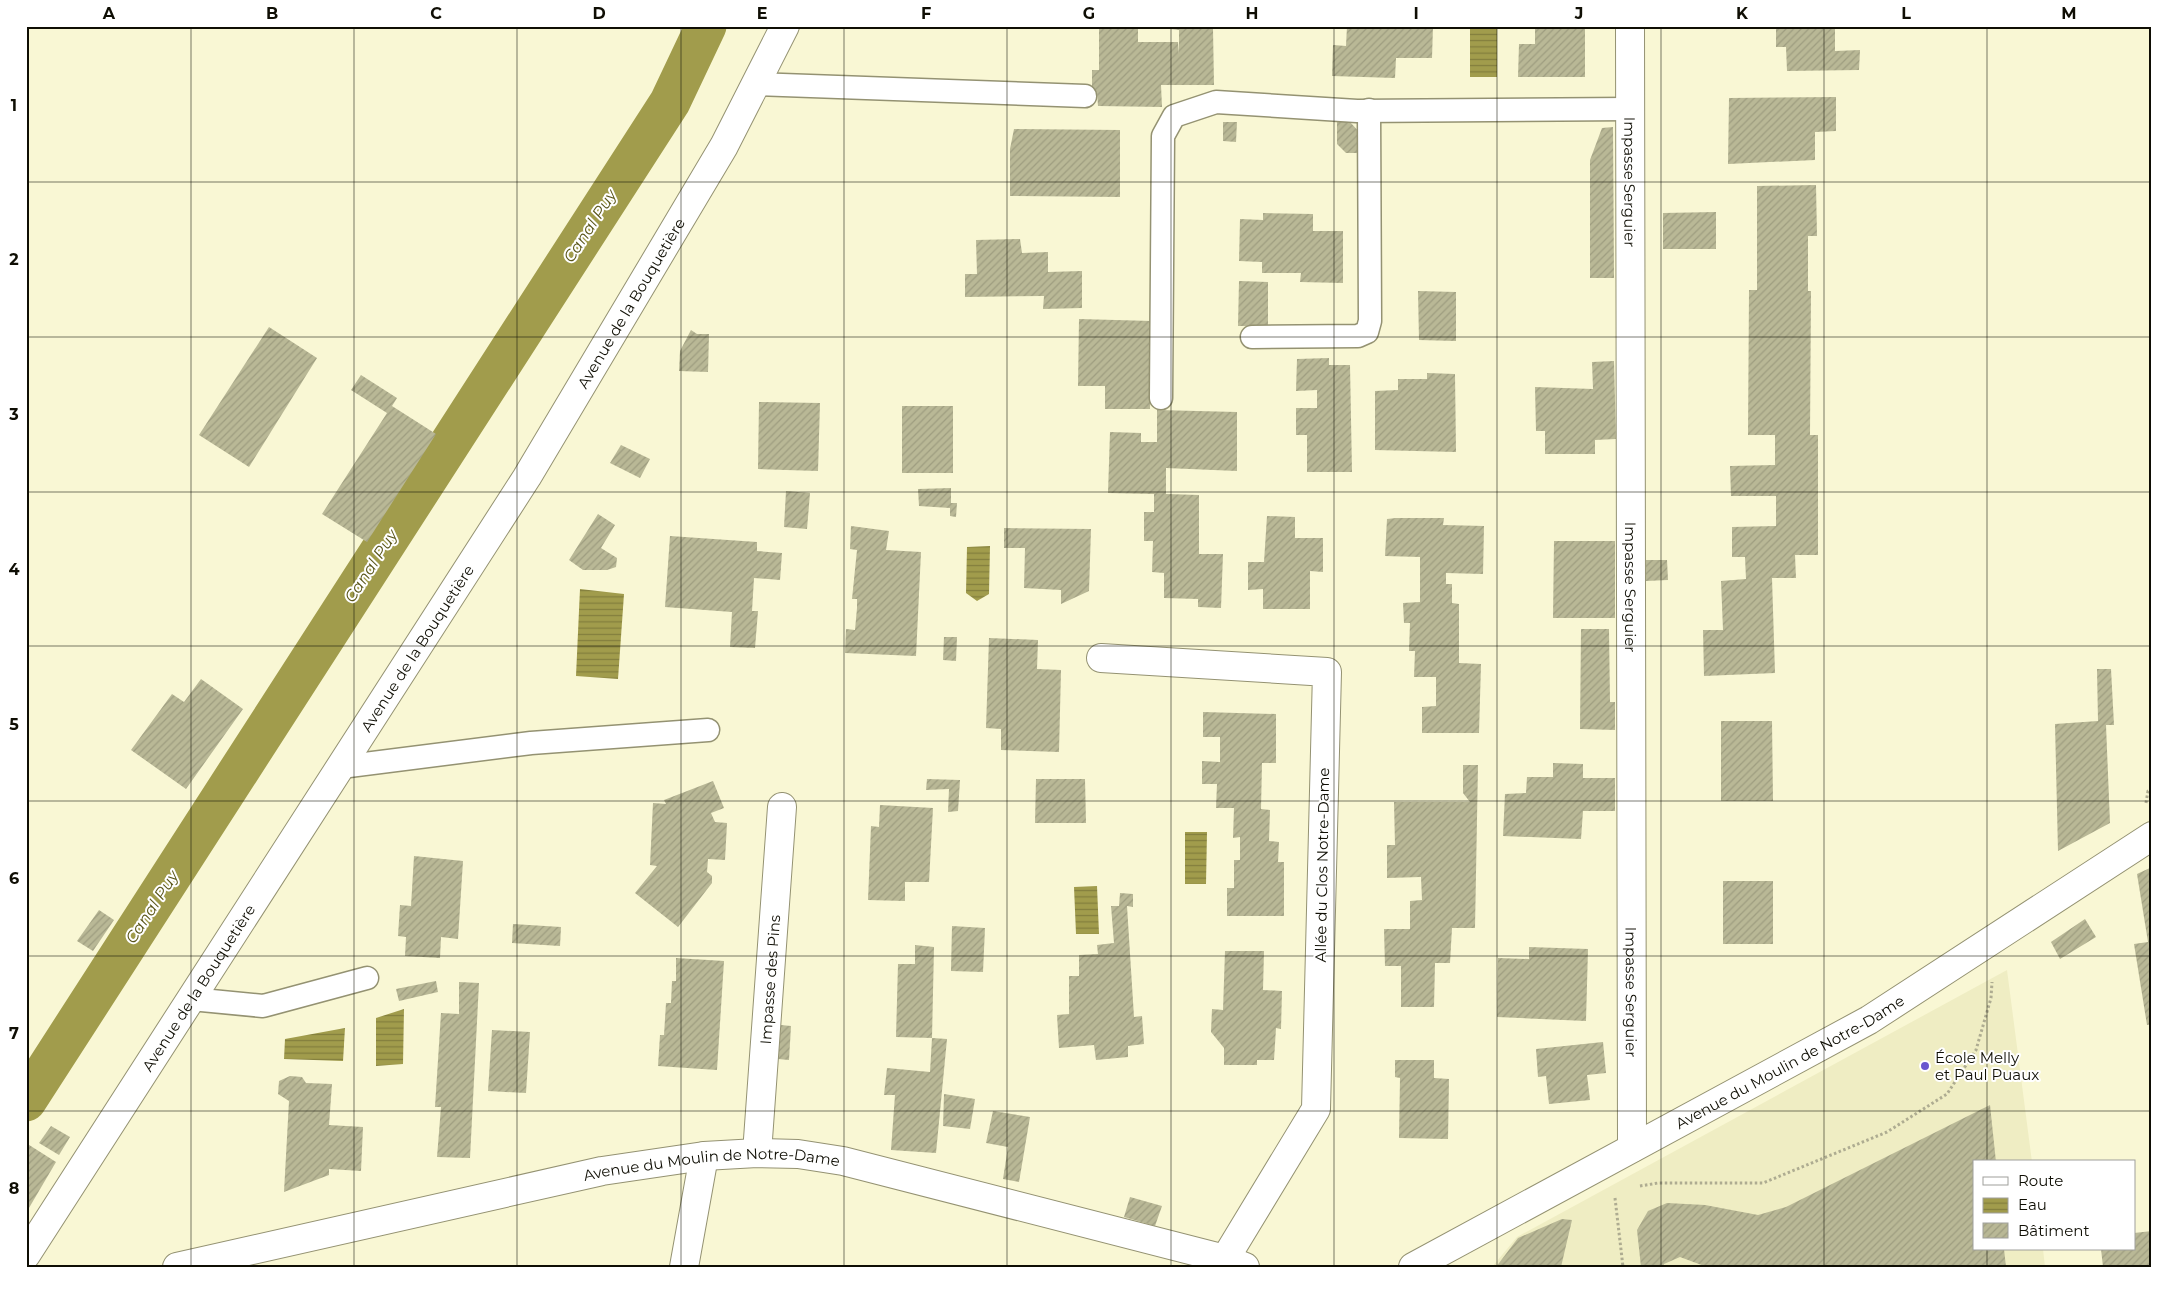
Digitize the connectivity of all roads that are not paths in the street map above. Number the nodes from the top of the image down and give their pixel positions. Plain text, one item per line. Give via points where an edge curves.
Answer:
1 (785, 26) edge
2 (1630, 26) edge
3 (755, 84) junction
4 (1085, 96) dead end
5 (1630, 109) junction
6 (1369, 110) junction
7 (1252, 337) dead end
8 (1162, 398) dead end
9 (1101, 658) dead end
10 (708, 730) dead end
11 (341, 767) junction
12 (782, 807) dead end
13 (2152, 836) edge
14 (367, 978) dead end
15 (191, 999) junction
16 (758, 1153) junction
17 (1621, 1154) junction
18 (704, 1156) junction
19 (26, 1255) edge
20 (1235, 1263) edge
21 (177, 1267) edge
22 (684, 1267) edge
23 (1413, 1267) edge

1 - 3 street, Avenue de la Bouquetière
2 - 5 street, Impasse Serguier
3 - 4 lane
3 - 11 street, Avenue de la Bouquetière via 724,146 528,477
5 - 6 lane
5 - 17 street, Impasse Serguier
6 - 7 lane via 1370,321 1367,332 1358,336
6 - 8 lane via 1216,102 1174,116 1163,136
9 - 20 street, Allée du Clos Notre-Dame via 1327,672 1316,1108
10 - 11 lane via 530,743
11 - 15 street, Avenue de la Bouquetière
12 - 16 street, Impasse des Pins
13 - 17 street, Avenue du Moulin de Notre-Dame via 1869,1020
14 - 15 lane via 263,1006
15 - 19 street, Avenue de la Bouquetière
16 - 18 street, Avenue du Moulin de Notre-Dame
16 - 20 street, Avenue du Moulin de Notre-Dame via 798,1154 843,1161
17 - 23 street, Avenue du Moulin de Notre-Dame
18 - 21 street, Avenue du Moulin de Notre-Dame via 602,1171
18 - 22 street

